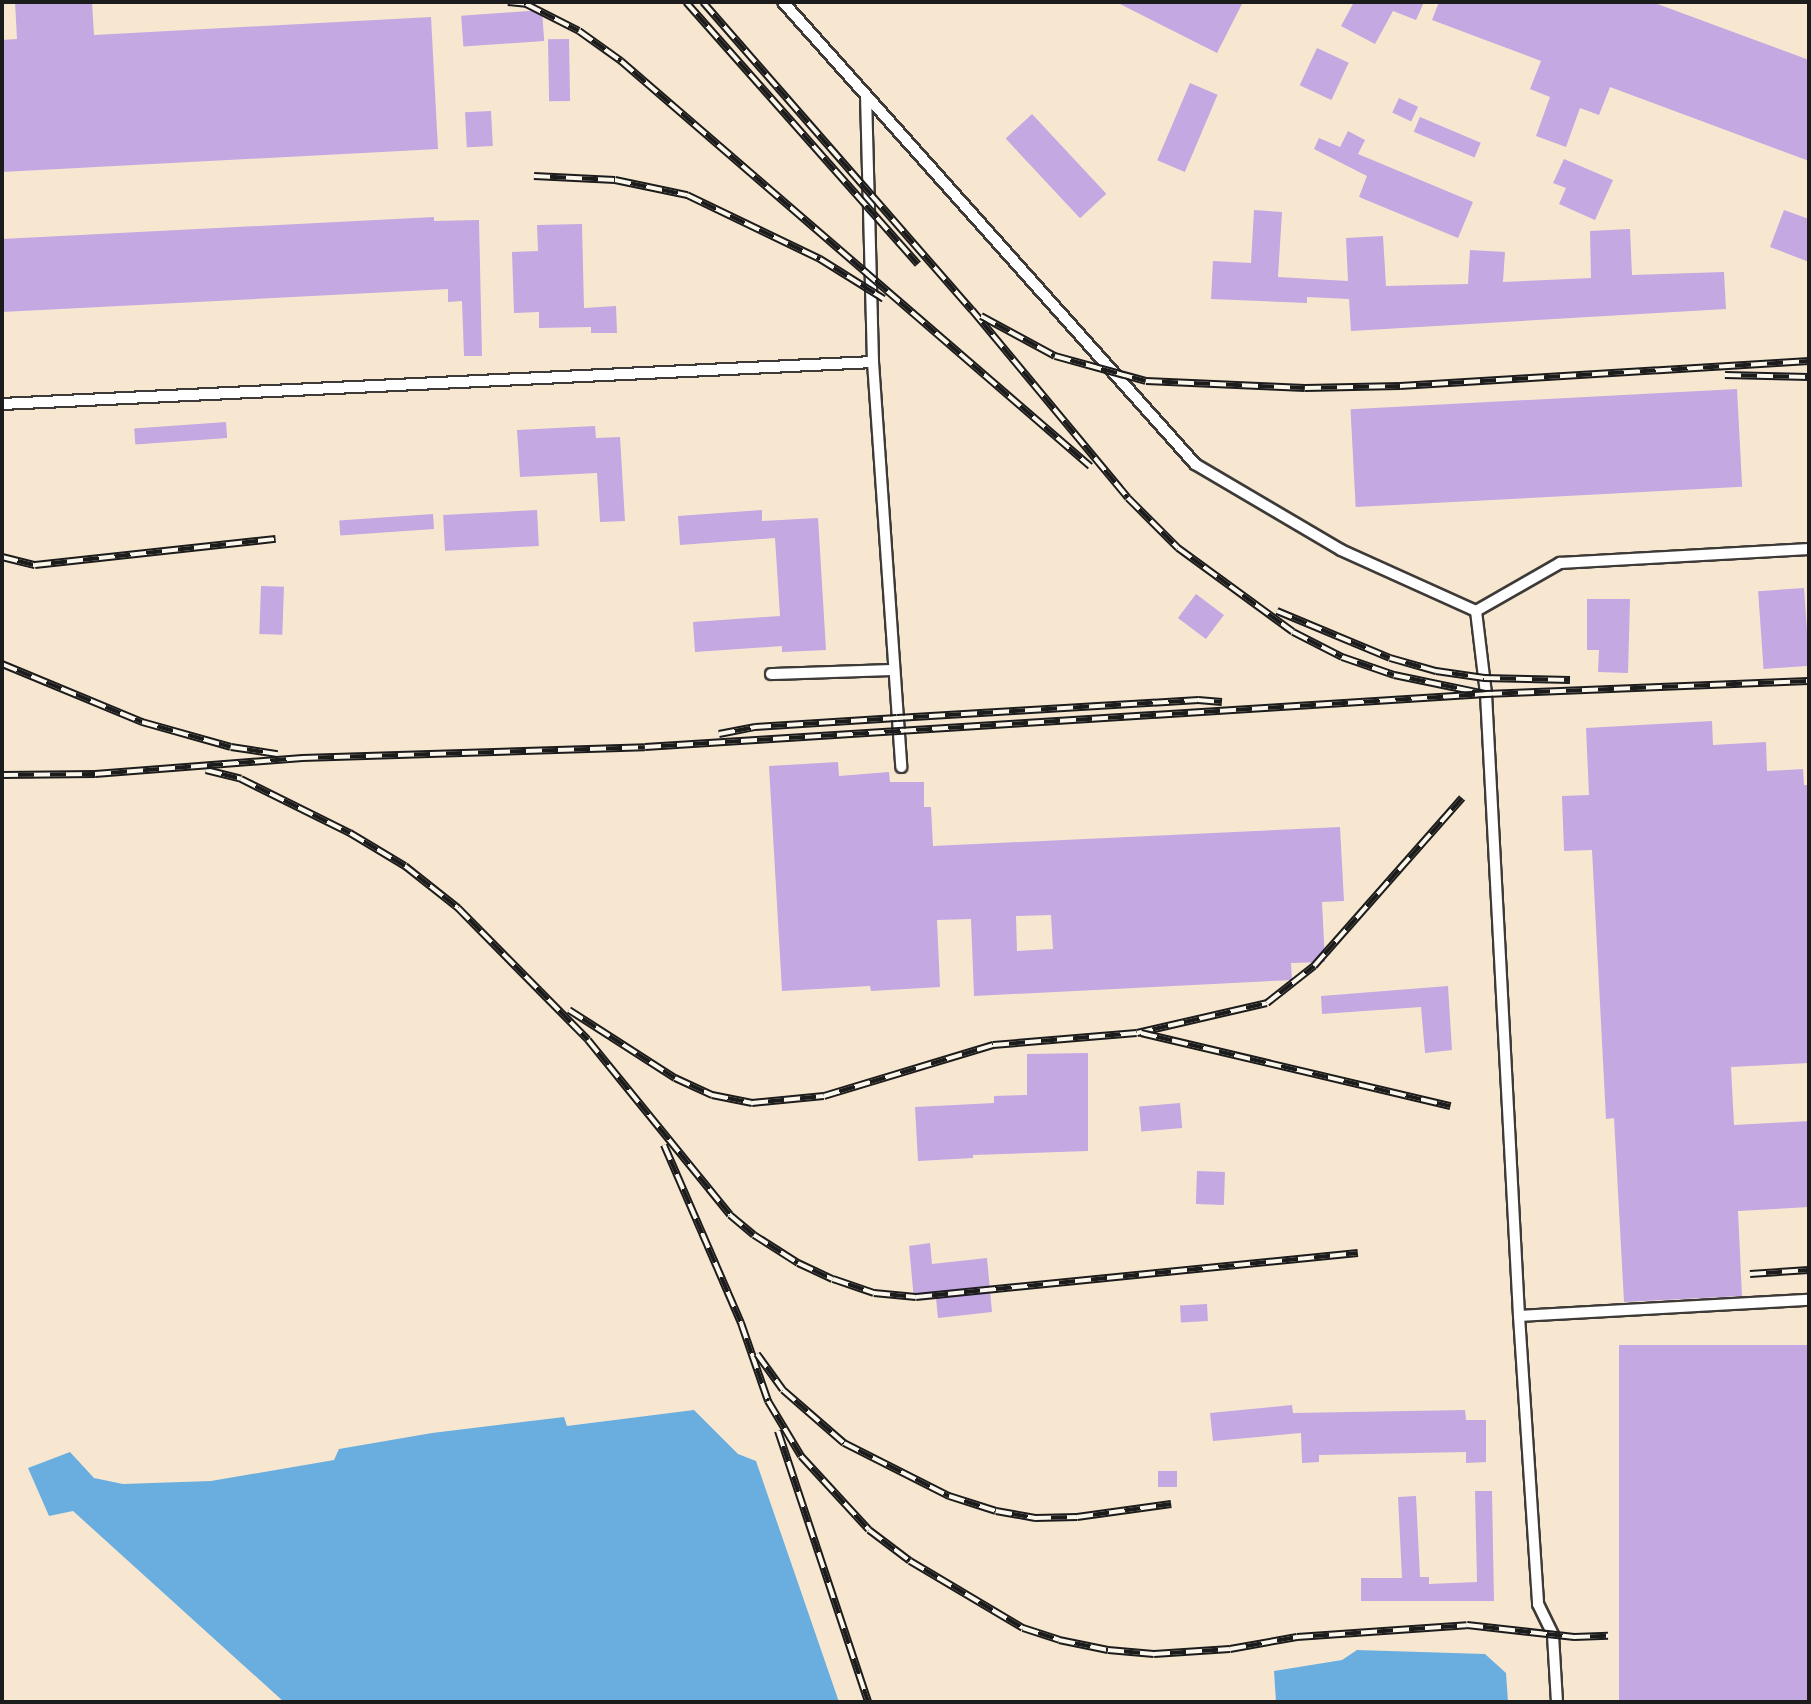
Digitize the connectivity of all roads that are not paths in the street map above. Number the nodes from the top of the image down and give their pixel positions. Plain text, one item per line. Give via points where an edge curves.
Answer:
1 (782, 2) edge
2 (866, 98) junction
3 (873, 362) junction
4 (2, 404) edge
5 (1809, 548) edge
6 (1476, 611) junction
7 (894, 670) junction
8 (771, 674) dead end
9 (901, 767) dead end
10 (1809, 1300) edge
11 (1519, 1316) junction
12 (1557, 1702) edge

1 - 2 lane
2 - 3 lane
2 - 6 lane via 1195,464 1341,550
3 - 4 lane
3 - 7 lane
5 - 6 lane via 1560,563
6 - 11 lane via 1486,694
7 - 8 lane
7 - 9 lane
10 - 11 lane
11 - 12 lane via 1538,1604 1553,1634

